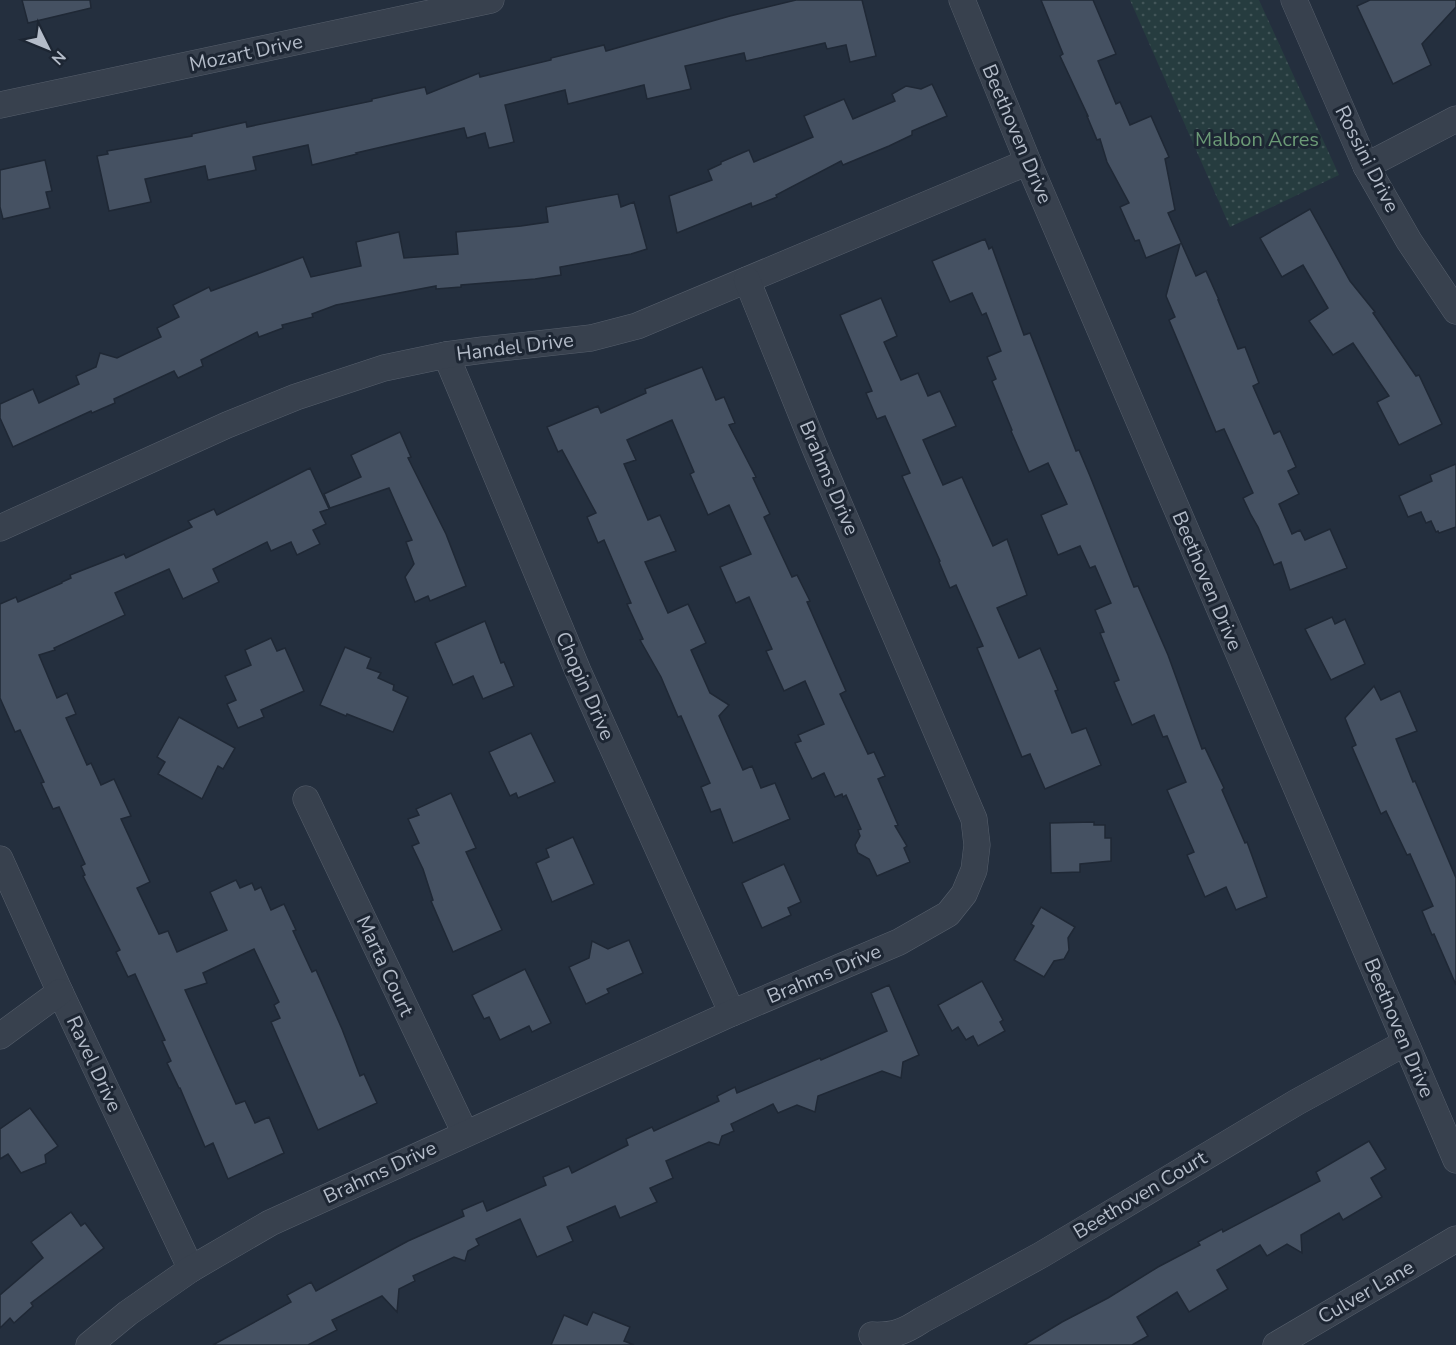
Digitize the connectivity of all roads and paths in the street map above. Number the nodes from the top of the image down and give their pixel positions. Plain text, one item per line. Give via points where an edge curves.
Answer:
1 (491, 0) edge
2 (962, 0) edge
3 (1294, 0) edge
4 (0, 105) edge
5 (1456, 119) edge
6 (1028, 162) junction
7 (1366, 166) junction
8 (747, 280) junction
9 (1456, 311) edge
10 (446, 356) junction
11 (0, 528) edge
12 (306, 799) dead end
13 (0, 859) edge
14 (60, 992) junction
15 (732, 1013) junction
16 (0, 1036) edge
17 (1405, 1043) junction
18 (465, 1133) junction
19 (1456, 1160) edge
20 (1456, 1239) edge
21 (190, 1269) junction
22 (872, 1335) dead end
23 (89, 1345) edge
24 (1276, 1345) edge

1 - 4 street, Mozart Drive
2 - 6 street, Beethoven Drive
3 - 7 street, Rossini Drive
5 - 7 street
6 - 8 street, Handel Drive
6 - 17 street, Beethoven Drive
7 - 9 street, Rossini Drive via 1409,241
8 - 10 street, Handel Drive via 638,326 591,338
8 - 15 street, Brahms Drive via 974,819 977,845 974,870 964,894 948,914 899,942
10 - 11 street, Handel Drive via 384,368 296,397
10 - 15 street, Chopin Drive via 578,671
12 - 18 street, Marta Court
13 - 14 street, Ravel Drive
14 - 16 street
14 - 21 street, Ravel Drive
15 - 18 street, Brahms Drive
17 - 19 street, Beethoven Drive
17 - 22 street, Beethoven Court via 906,1331
18 - 21 street, Brahms Drive via 270,1223
20 - 24 street, Culver Lane
21 - 23 street, Brahms Drive

